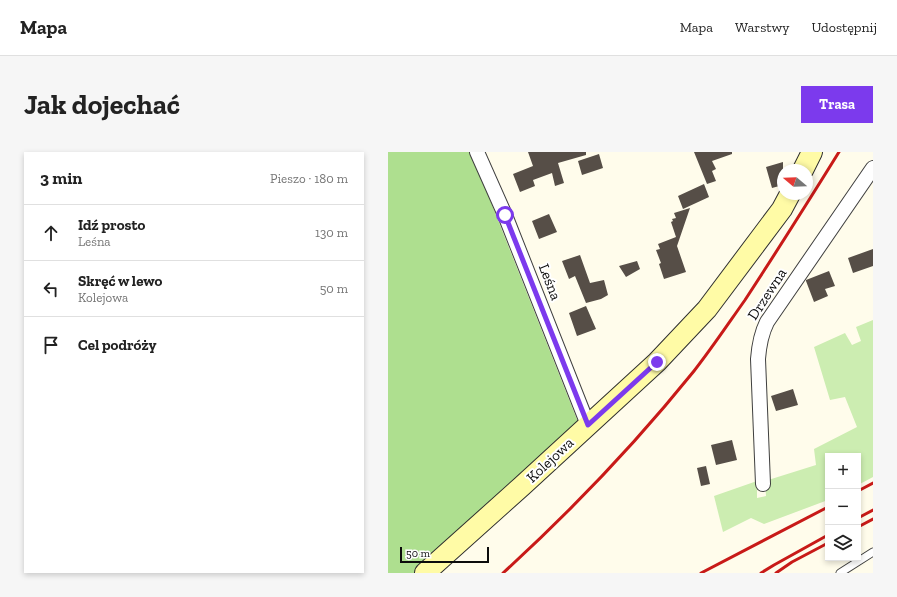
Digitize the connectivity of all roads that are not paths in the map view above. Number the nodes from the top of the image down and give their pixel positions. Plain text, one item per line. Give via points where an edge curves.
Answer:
1 (477, 152) edge
2 (873, 168) edge
3 (787, 200) edge
4 (588, 425) junction
5 (763, 484) dead end
6 (873, 552) edge
7 (426, 573) edge
8 (840, 573) edge

1 - 4 street, Leśna via 505,215
2 - 5 street, Drzewna via 762,332 758,359
3 - 4 street, Kolejowa via 707,309 657,362
4 - 7 street, Kolejowa
6 - 8 lane

